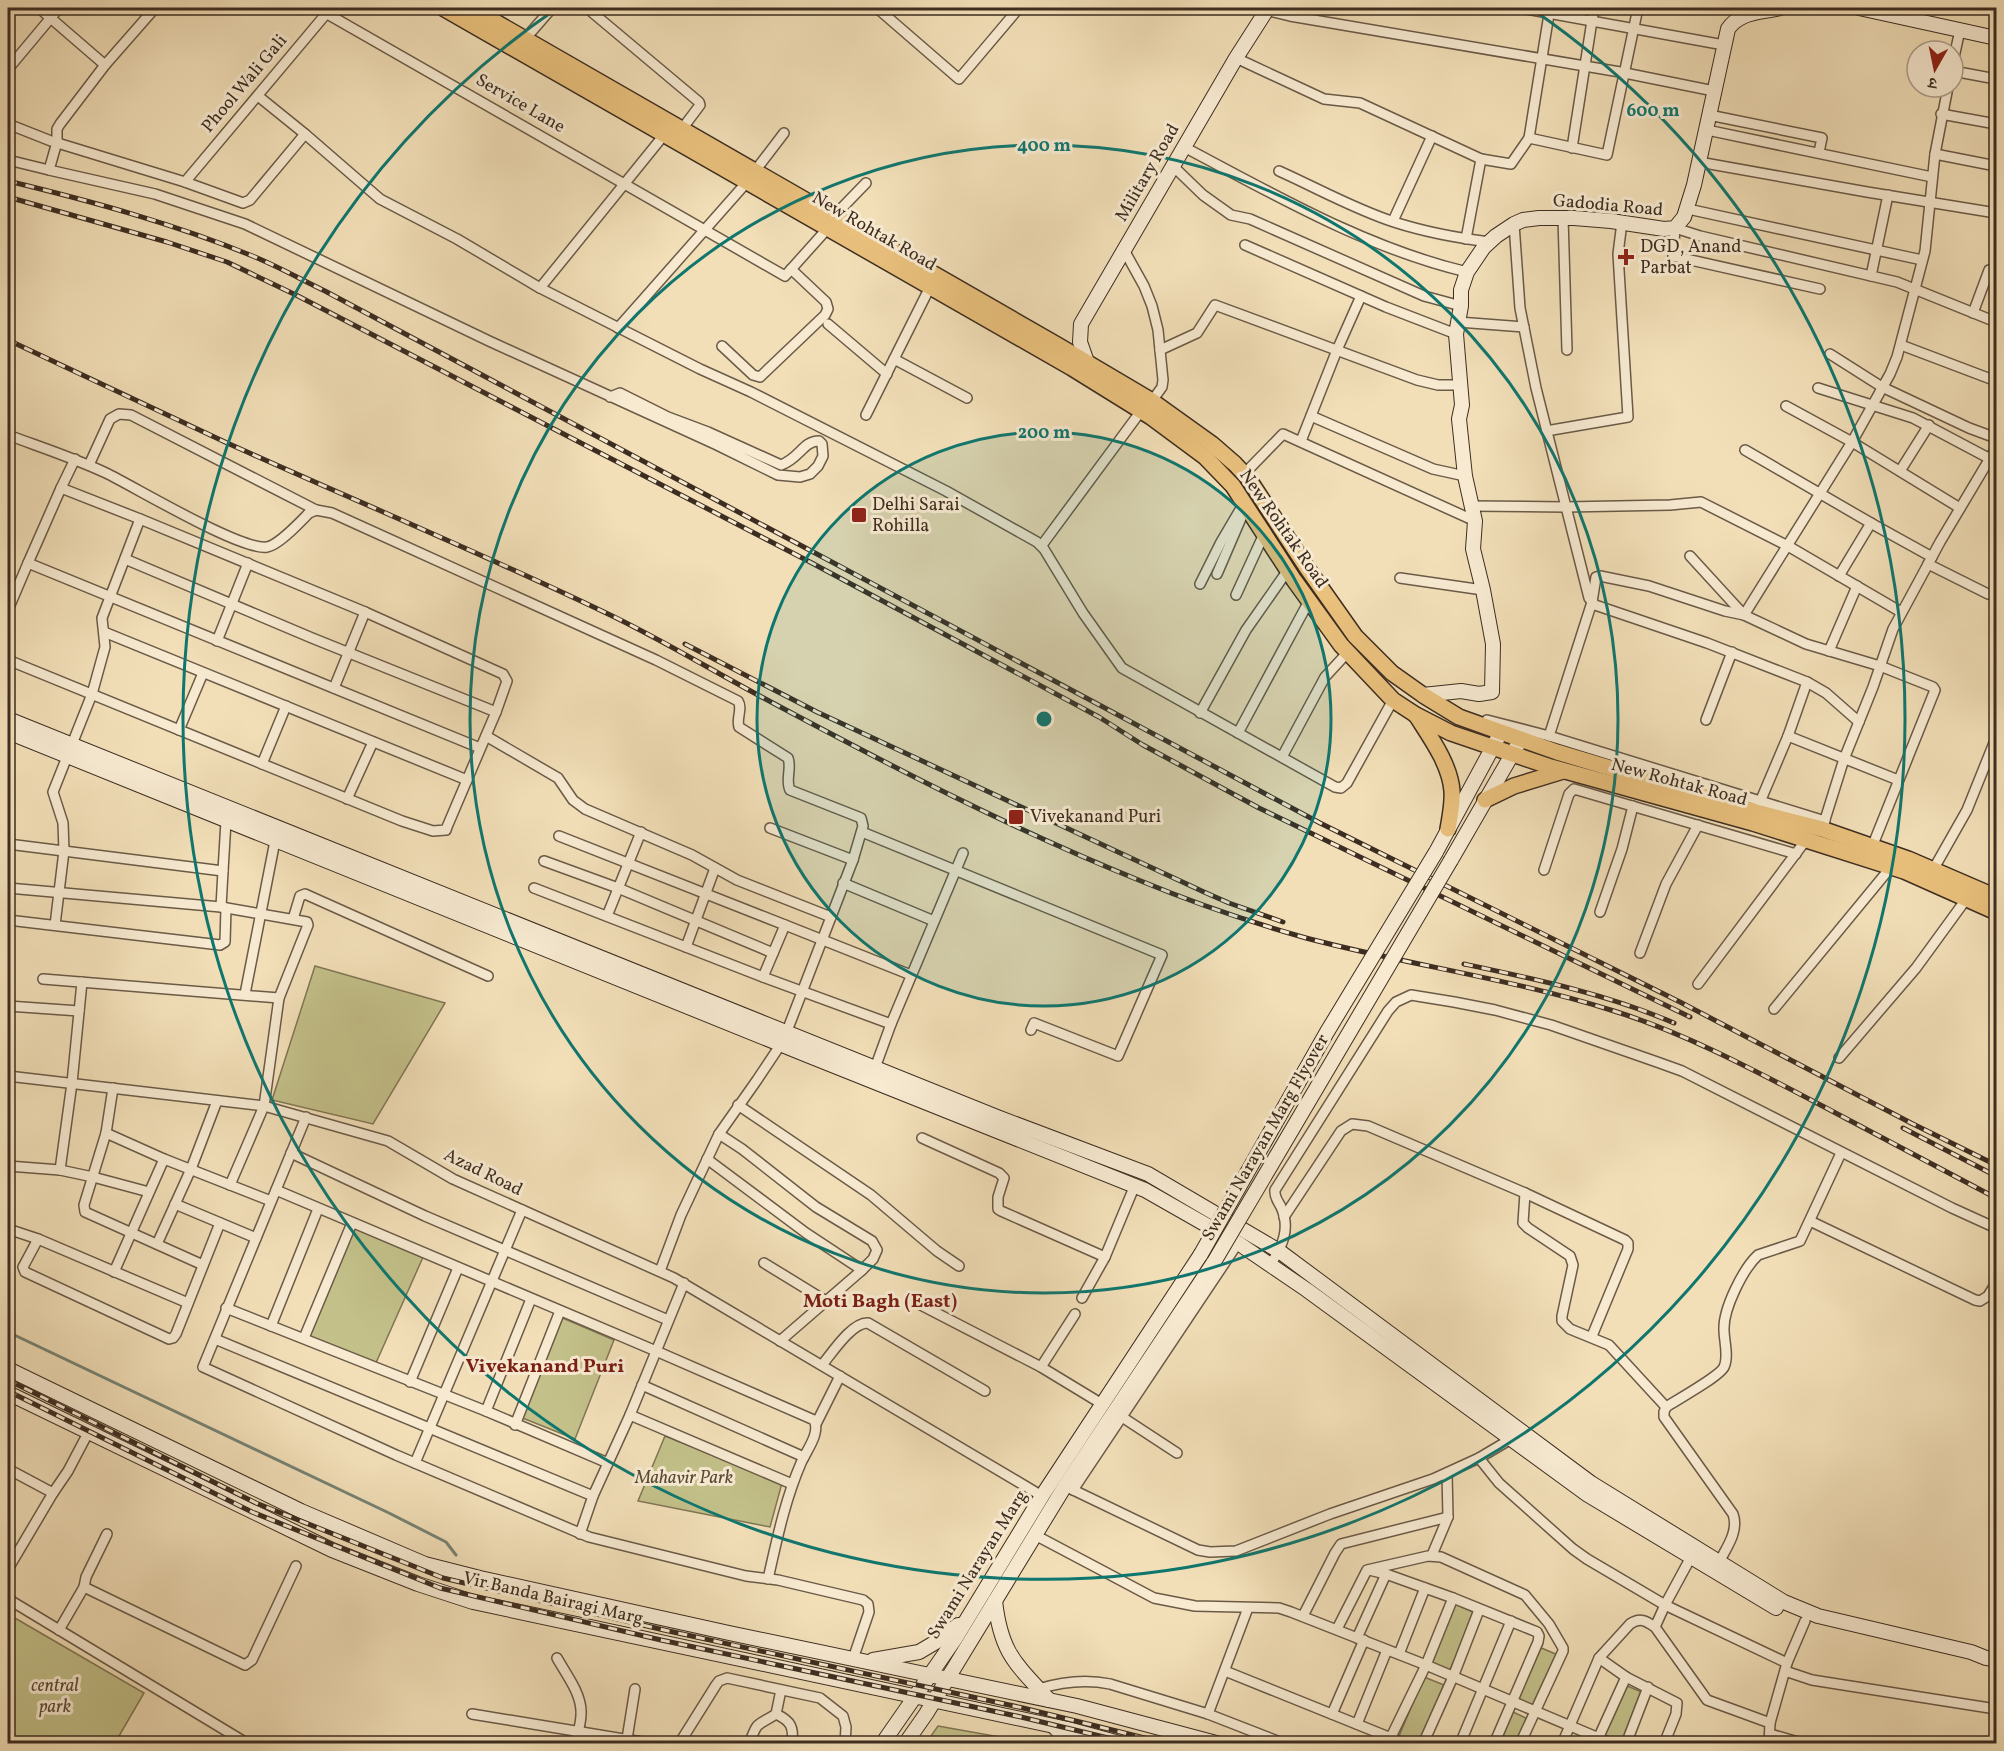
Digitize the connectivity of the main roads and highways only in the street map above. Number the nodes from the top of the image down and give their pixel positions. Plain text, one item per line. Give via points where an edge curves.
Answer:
1 (443, 8) edge
2 (471, 8) edge
3 (751, 177) junction
4 (831, 222) junction
5 (1146, 406) junction
6 (1416, 715) junction
7 (1563, 771) junction
8 (1485, 800) road end
9 (1448, 829) road end
10 (1818, 834) junction
11 (1996, 897) edge
12 (1996, 912) edge

1 - 3 main road, New Rohtak Road via 664,135
2 - 3 main road, New Rohtak Road via 682,129
3 - 4 main road, New Rohtak Road
4 - 5 main road, New Rohtak Road via 930,287
4 - 5 main road, New Rohtak Road via 1087,362
5 - 6 main road, New Rohtak Road via 1233,486 1309,602 1348,652 1393,700
5 - 10 main road, New Rohtak Road via 1212,444 1244,474 1355,636 1392,673 1459,717
6 - 7 main road, New Rohtak Road via 1451,734
6 - 9 main road via 1436,747 1450,782
7 - 8 main road via 1514,786
7 - 10 main road, New Rohtak Road via 1753,823
10 - 11 main road, New Rohtak Road via 1872,847
10 - 12 main road, New Rohtak Road

